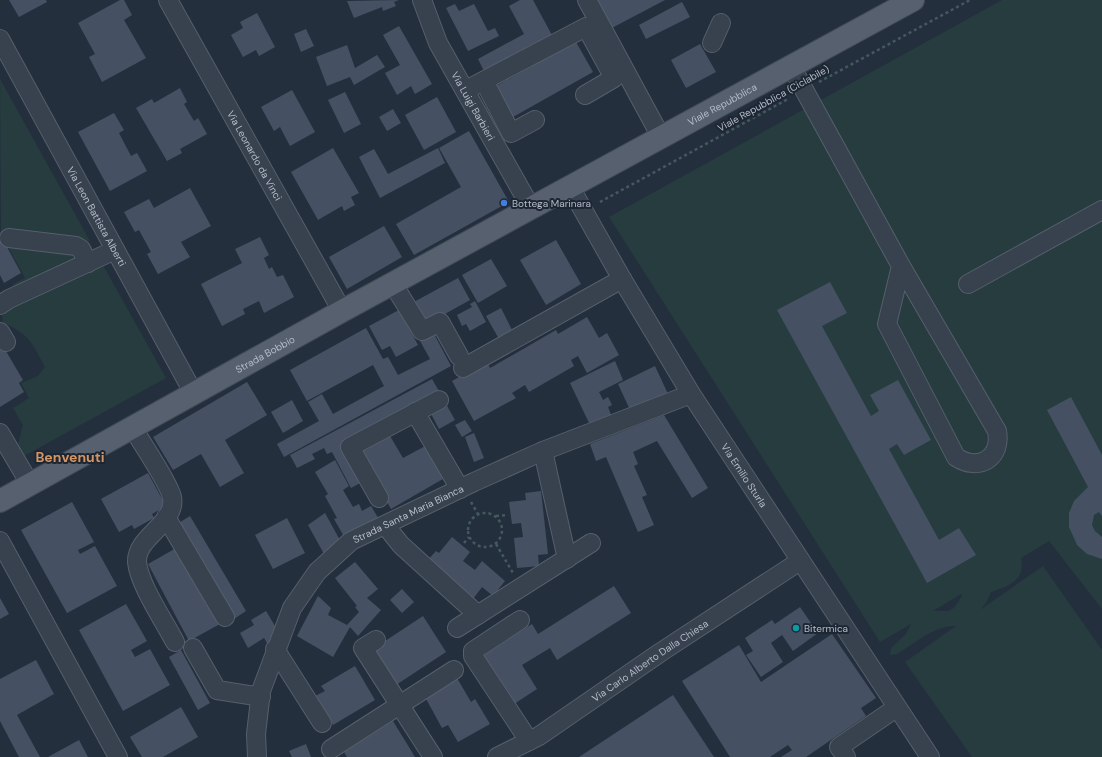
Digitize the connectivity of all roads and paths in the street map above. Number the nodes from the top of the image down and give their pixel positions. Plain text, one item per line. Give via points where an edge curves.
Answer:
1 (168, 0) edge
2 (422, 0) edge
3 (587, 0) edge
4 (913, 0) edge
5 (970, 0) edge
6 (720, 23) dead end
7 (0, 39) edge
8 (712, 43) dead end
9 (791, 66) junction
10 (484, 81) junction
11 (466, 90) junction
12 (804, 91) junction
13 (585, 96) dead end
14 (535, 120) dead end
15 (661, 137) junction
16 (570, 187) junction
17 (531, 208) junction
18 (1102, 210) edge
19 (583, 211) junction
20 (9, 238) dead end
21 (115, 250) junction
22 (88, 263) junction
23 (901, 266) junction
24 (622, 279) junction
25 (393, 284) junction
26 (968, 284) dead end
27 (0, 305) edge
28 (342, 311) junction
29 (194, 394) junction
30 (691, 394) junction
31 (439, 400) dead end
32 (415, 412) junction
33 (133, 428) junction
34 (0, 433) edge
35 (543, 451) junction
36 (30, 484) junction
37 (460, 489) junction
38 (379, 498) dead end
39 (0, 501) edge
40 (507, 515) dead end
41 (495, 516) junction
42 (166, 517) junction
43 (385, 525) junction
44 (469, 537) junction
45 (0, 541) edge
46 (464, 543) dead end
47 (496, 544) junction
48 (592, 544) dead end
49 (566, 559) junction
50 (800, 561) junction
51 (521, 588) junction
52 (478, 615) junction
53 (226, 617) dead end
54 (520, 620) dead end
55 (457, 628) dead end
56 (376, 640) dead end
57 (175, 642) dead end
58 (193, 648) dead end
59 (275, 649) junction
60 (454, 670) dead end
61 (261, 698) junction
62 (399, 705) junction
63 (896, 708) junction
64 (322, 723) dead end
65 (529, 741) junction
66 (331, 749) dead end
67 (503, 756) edge
68 (118, 757) edge
69 (257, 757) edge
70 (433, 757) edge
71 (846, 757) edge
72 (930, 757) edge

1 - 28 street, Via Leonardo da Vinci
2 - 11 street, Via Luigi Barbieri via 438,43
3 - 15 street
4 - 9 main road, Viale Repubblica
5 - 12 path, Viale Repubblica (Ciclabile)
6 - 8 street
7 - 21 street, Via Leon Battista Alberti
9 - 12 street
9 - 15 main road, Viale Repubblica
10 - 11 street
10 - 13 street via 586,27 614,78
10 - 14 street via 511,133
11 - 17 street, Via Luigi Barbieri
12 - 19 path, Viale Repubblica (Ciclabile)
12 - 23 street
15 - 16 main road, Viale Repubblica
16 - 17 main road, Viale Repubblica
16 - 19 street, Via Emilio Sturla
17 - 25 main road, Strada Bobbio
18 - 26 street
19 - 24 street, Via Emilio Sturla
20 - 22 street via 76,246 81,249
21 - 22 street
21 - 29 street, Via Leon Battista Alberti
22 - 27 street via 9,298
23 - 23 street via 997,431 997,447 987,460 980,463 971,464 956,457 887,324
24 - 25 street via 461,362 440,322 422,331
24 - 30 street, Via Emilio Sturla
25 - 28 main road, Strada Bobbio
28 - 29 main road, Strada Bobbio
29 - 33 main road, Strada Bobbio
30 - 35 street, Strada Santa Maria Bianca
30 - 50 street, Via Emilio Sturla
31 - 32 street
32 - 37 street
32 - 38 street via 350,447
33 - 36 main road, Strada Bobbio
33 - 42 street via 172,498 170,514
34 - 36 street
35 - 37 street, Strada Santa Maria Bianca
35 - 49 street
36 - 39 main road, Strada Bobbio
37 - 43 street, Strada Santa Maria Bianca
40 - 41 path
41 - 44 path via 484,513 475,516 468,526
41 - 47 path via 502,528 502,534
42 - 53 street
42 - 57 street via 140,548 137,561 140,577
43 - 52 street via 401,545
43 - 59 street, Strada Santa Maria Bianca via 351,541 318,572 292,608
44 - 46 path
44 - 47 path via 483,547
45 - 68 street
47 - 51 path
48 - 49 street
49 - 51 street
50 - 63 street, Via Emilio Sturla
50 - 65 street, Via Carlo Alberto Dalla Chiesa
51 - 52 street
52 - 55 street
54 - 65 street via 473,651 472,656
56 - 62 street via 363,648
58 - 61 street via 217,690
59 - 61 street, Strada Santa Maria Bianca
59 - 64 street
60 - 62 street
61 - 69 street, Strada Santa Maria Bianca via 256,734
62 - 66 street
62 - 70 street
63 - 71 street via 839,747
63 - 72 street, Via Emilio Sturla
65 - 67 street, Via Carlo Alberto Dalla Chiesa

